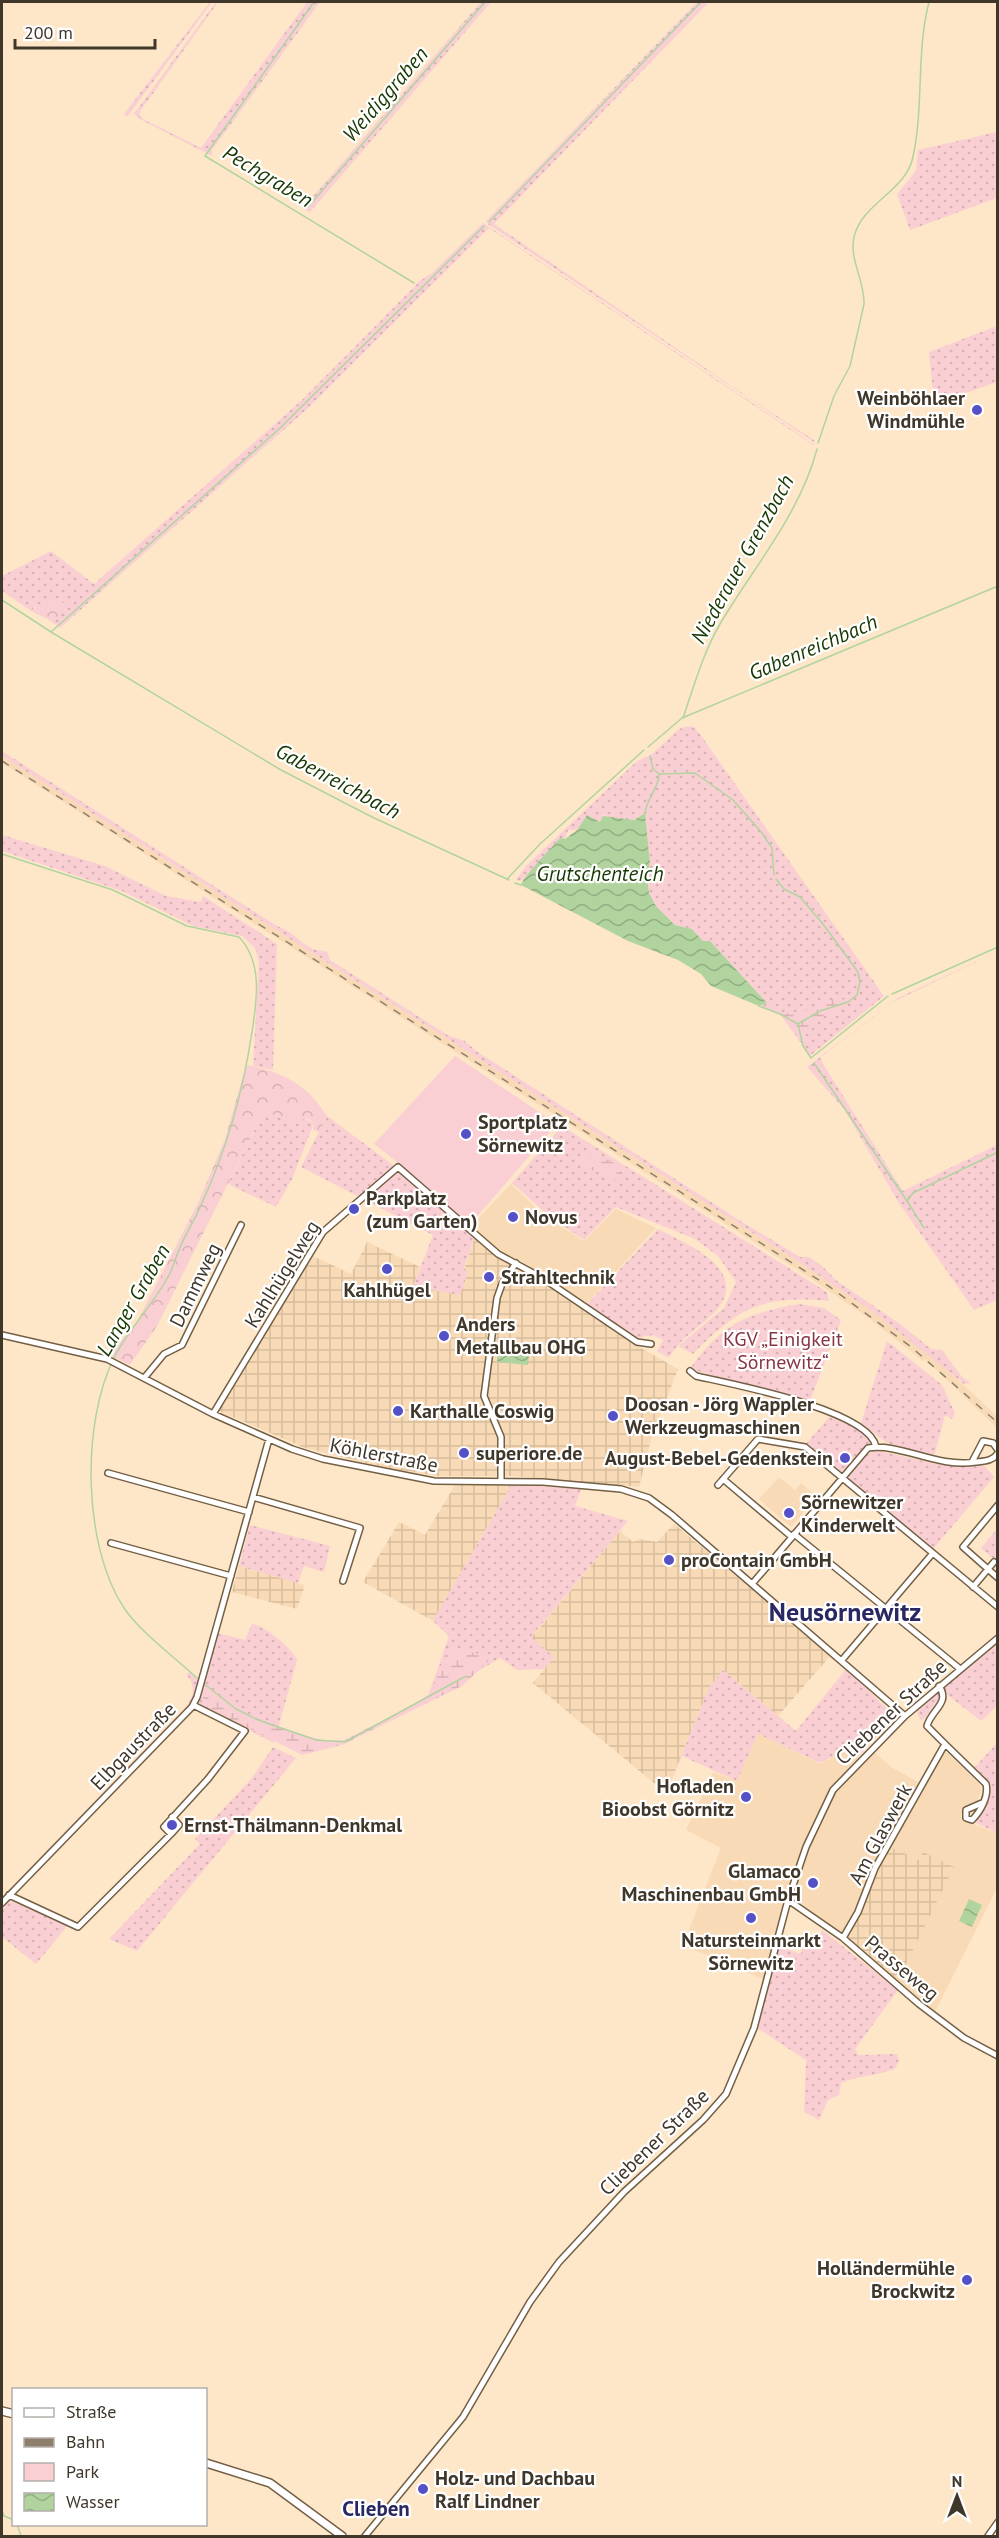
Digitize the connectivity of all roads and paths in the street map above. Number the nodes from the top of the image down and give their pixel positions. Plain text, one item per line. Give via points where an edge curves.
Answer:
1 (241, 1225) dead end
2 (516, 1263) junction
3 (2, 1335) edge
4 (651, 1344) dead end
5 (690, 1371) dead end
6 (145, 1377) junction
7 (213, 1414) junction
8 (269, 1439) junction
9 (876, 1447) junction
10 (998, 1452) edge
11 (972, 1462) junction
12 (108, 1473) dead end
13 (843, 1477) junction
14 (723, 1479) junction
15 (501, 1481) junction
16 (718, 1485) dead end
17 (253, 1497) junction
18 (998, 1504) edge
19 (249, 1512) junction
20 (793, 1536) junction
21 (111, 1543) dead end
22 (933, 1552) junction
23 (994, 1562) dead end
24 (988, 1569) junction
25 (231, 1576) junction
26 (998, 1578) edge
27 (344, 1581) dead end
28 (752, 1584) junction
29 (973, 1587) junction
30 (998, 1607) edge
31 (885, 1610) junction
32 (998, 1638) edge
33 (842, 1660) junction
34 (959, 1668) junction
35 (939, 1686) junction
36 (193, 1704) junction
37 (904, 1716) junction
38 (945, 1744) junction
39 (982, 1803) dead end
40 (172, 1817) junction
41 (171, 1834) junction
42 (9, 1895) junction
43 (788, 1900) junction
44 (2, 1903) edge
45 (843, 1938) junction
46 (998, 2056) edge
47 (207, 2463) edge
48 (998, 2522) edge
49 (342, 2536) edge
50 (365, 2536) edge
51 (988, 2536) edge

1 - 6 street, Dammweg via 182,1345 164,1354
2 - 4 street via 637,1342
2 - 7 street, Kahlhügelweg via 489,1247 398,1167 323,1232
2 - 15 street via 497,1298 484,1389 486,1406 501,1437
3 - 6 street, Köhlerstraße via 106,1359
5 - 9 street via 696,1376 830,1411 869,1433
6 - 7 street, Köhlerstraße
7 - 8 street, Köhlerstraße
8 - 15 street, Köhlerstraße via 323,1459 434,1481
8 - 17 street, Elbgaustraße
9 - 11 street via 950,1464
9 - 13 street via 864,1452
10 - 11 street via 994,1458
10 - 11 street via 993,1443 983,1441
12 - 19 street
13 - 14 street via 804,1446 758,1439
13 - 20 street
13 - 22 street
14 - 16 street
14 - 20 street
15 - 28 street, Köhlerstraße via 555,1482 643,1495
17 - 19 street, Elbgaustraße
17 - 27 street via 360,1528
18 - 24 street via 963,1547
19 - 25 street, Elbgaustraße
20 - 28 street
20 - 31 street
21 - 25 street
22 - 29 street
22 - 31 street
23 - 24 street
24 - 26 street
24 - 29 street
25 - 36 street, Elbgaustraße
28 - 33 street, Köhlerstraße
29 - 30 street
31 - 33 street
31 - 34 street
32 - 34 street, Cliebener Straße
33 - 37 street, Köhlerstraße
34 - 35 street, Cliebener Straße
35 - 37 street, Cliebener Straße
35 - 38 street via 944,1702 927,1726
36 - 40 street via 245,1731
36 - 42 street, Elbgaustraße
37 - 43 street, Cliebener Straße via 829,1797
38 - 39 street via 984,1780 987,1790
38 - 45 street, Am Glaswerk via 875,1868
40 - 41 street via 179,1825
40 - 41 street via 164,1827
41 - 42 street via 78,1927
42 - 44 street, Elbgaustraße
43 - 45 street, Prasseweg
43 - 50 street, Cliebener Straße via 754,2028 726,2094 624,2192 559,2262 530,2302 463,2417
45 - 46 street, Prasseweg via 919,2004 964,2038
47 - 49 main road via 270,2483
48 - 51 street

